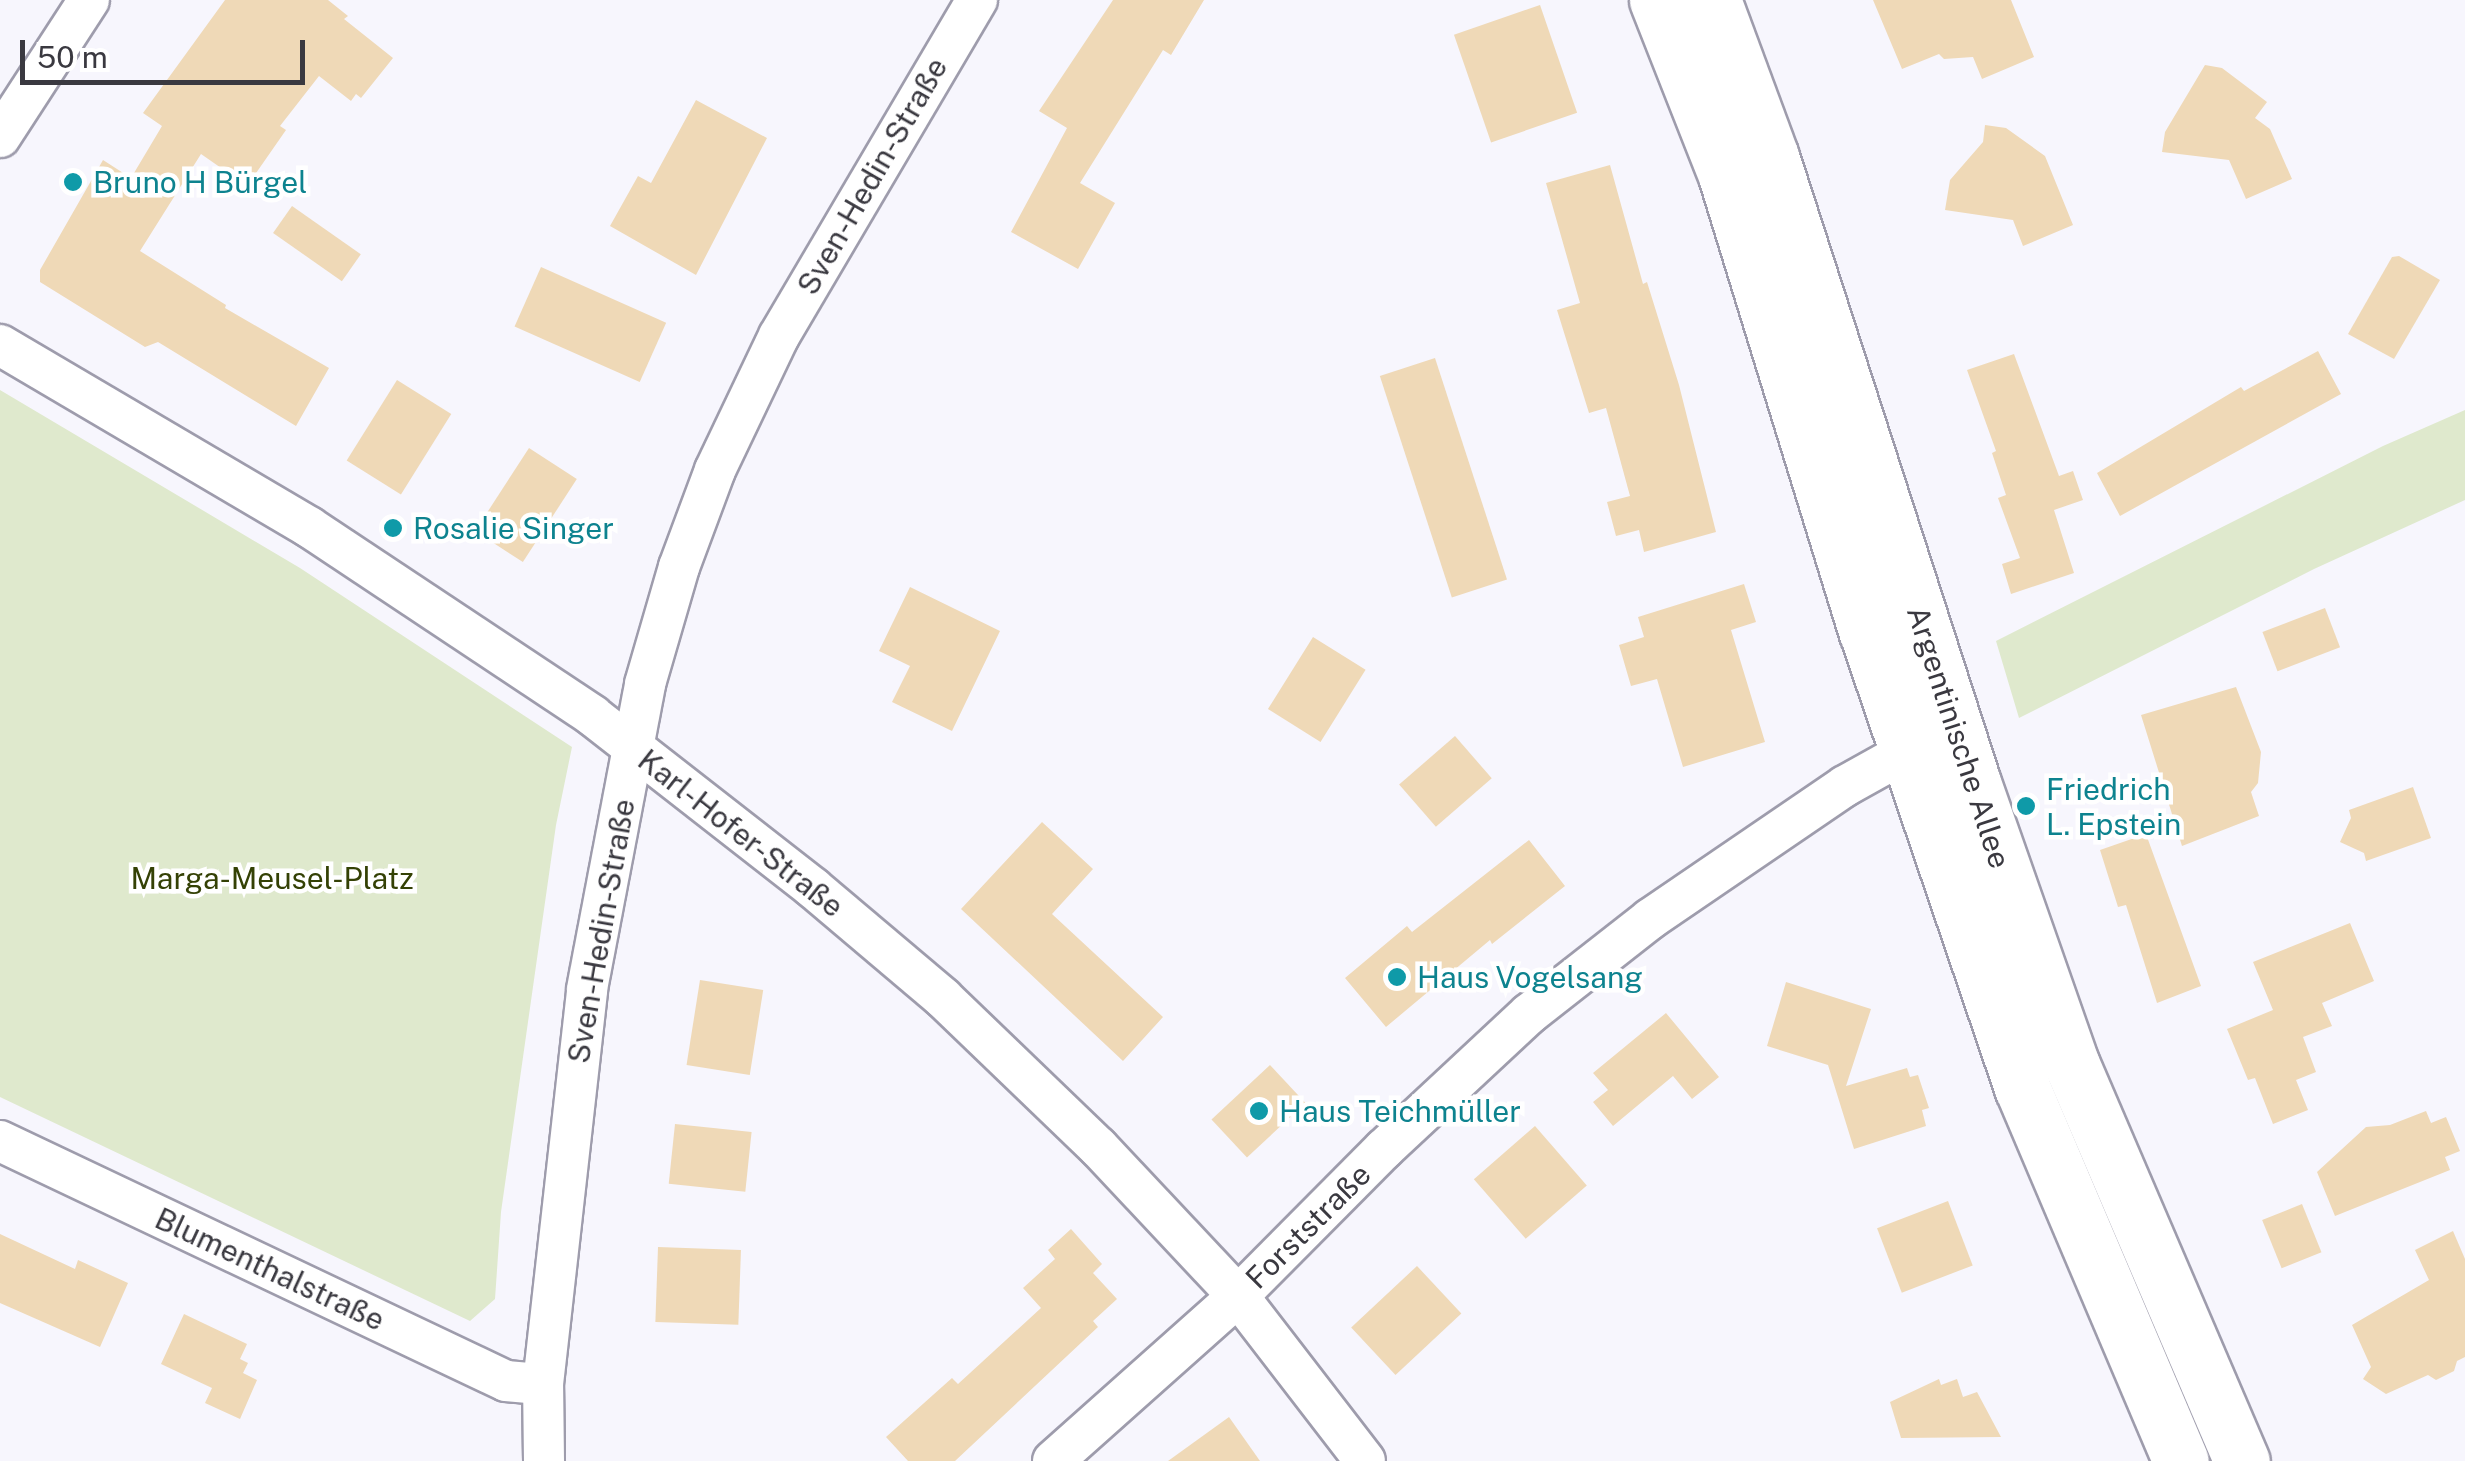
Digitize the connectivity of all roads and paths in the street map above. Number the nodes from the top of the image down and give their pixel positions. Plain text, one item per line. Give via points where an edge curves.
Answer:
1 (88, 0) edge
2 (976, 0) edge
3 (1657, 0) edge
4 (1713, 0) edge
5 (0, 137) edge
6 (0, 345) edge
7 (632, 746) junction
8 (1908, 751) junction
9 (0, 1141) edge
10 (1238, 1296) junction
11 (544, 1384) junction
12 (544, 1461) edge
13 (1053, 1461) edge
14 (1365, 1461) edge
15 (2180, 1461) edge
16 (2242, 1461) edge

1 - 5 street
2 - 7 street, Sven-Hedin-Straße via 788,319 714,470 674,584
3 - 8 main road, Argentinische Allee via 1726,176
4 - 16 main road, Argentinische Allee via 2072,1065
6 - 7 street, Karl-Hofer-Straße via 309,527
7 - 10 street, Karl-Hofer-Straße via 943,998 1098,1147
7 - 11 street, Sven-Hedin-Straße via 587,989
8 - 10 street, Forststraße via 1845,786 1650,919 1529,1014
8 - 15 main road, Argentinische Allee via 2022,1087
9 - 11 street, Blumenthalstraße via 506,1381
10 - 13 street, Forststraße
10 - 14 street, Karl-Hofer-Straße
11 - 12 street, Sven-Hedin-Straße

